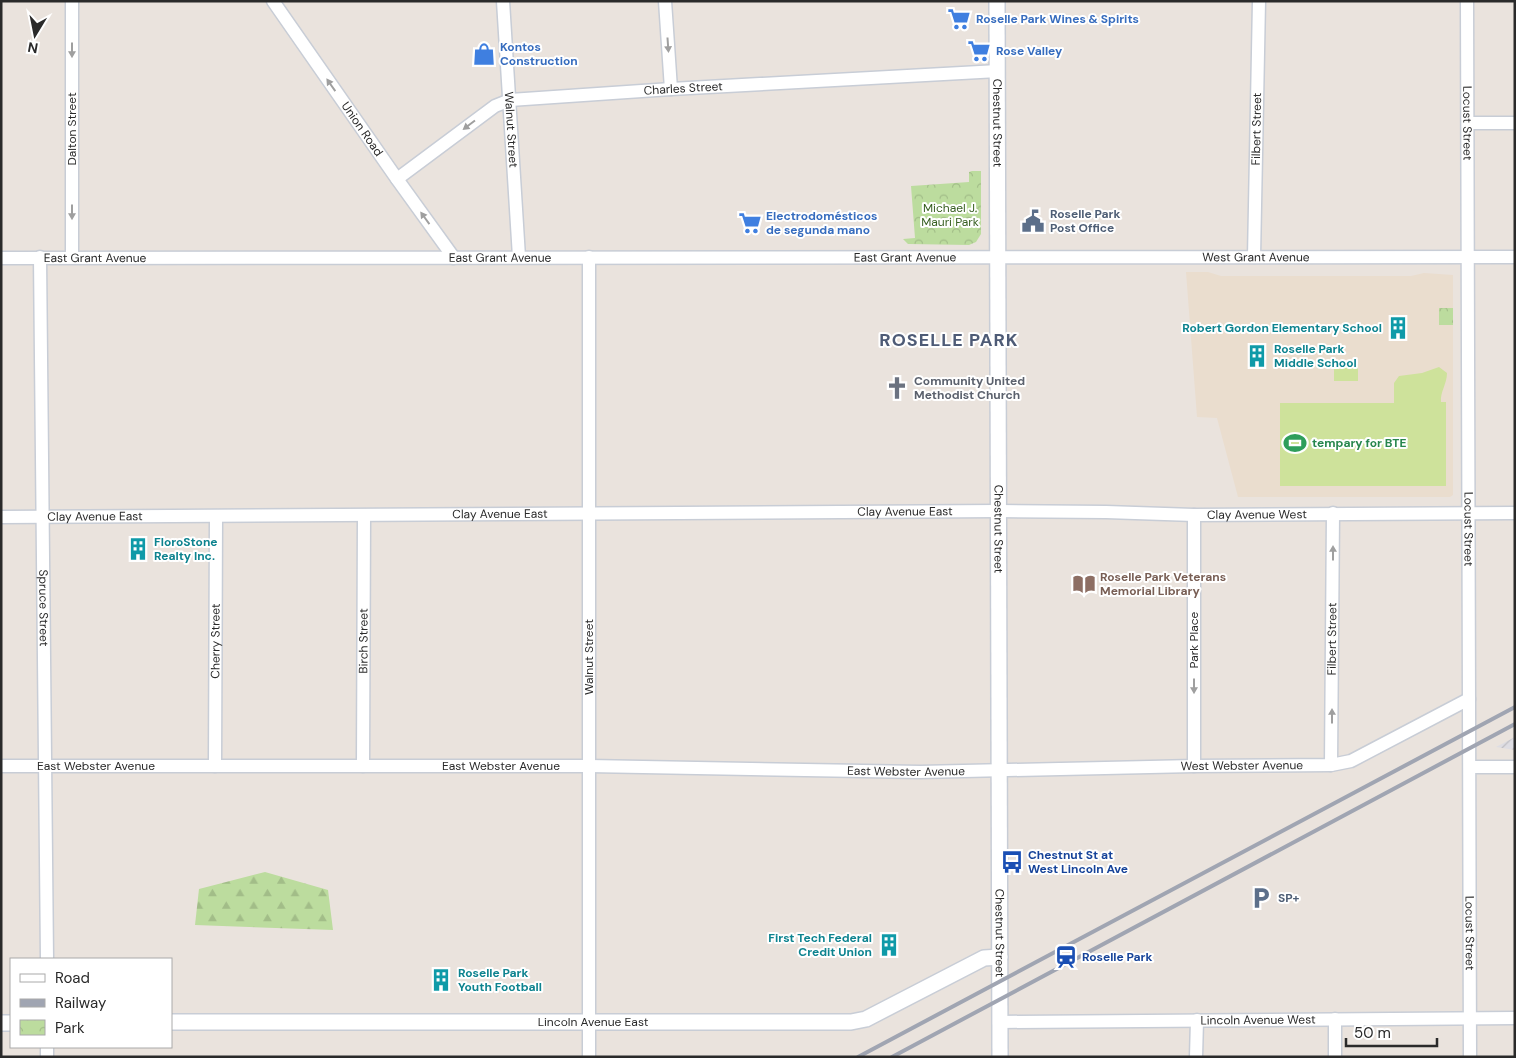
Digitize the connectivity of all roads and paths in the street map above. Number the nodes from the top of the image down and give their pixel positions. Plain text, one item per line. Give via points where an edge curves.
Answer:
1 (72, 1) edge
2 (272, 1) edge
3 (503, 1) edge
4 (664, 1) edge
5 (997, 1) edge
6 (1259, 1) edge
7 (1468, 1) edge
8 (998, 71) junction
9 (671, 89) junction
10 (510, 100) junction
11 (1468, 123) junction
12 (1515, 123) edge
13 (396, 179) junction
14 (40, 257) junction
15 (72, 257) junction
16 (519, 257) junction
17 (589, 257) junction
18 (998, 257) junction
19 (1254, 257) junction
20 (1468, 257) junction
21 (1515, 257) edge
22 (1, 258) edge
23 (454, 258) junction
24 (999, 511) junction
25 (1333, 513) junction
26 (1515, 513) edge
27 (589, 514) junction
28 (1468, 514) junction
29 (1194, 515) junction
30 (364, 516) junction
31 (1, 517) edge
32 (216, 517) junction
33 (42, 518) junction
34 (1469, 699) junction
35 (1331, 764) junction
36 (1, 766) edge
37 (45, 766) junction
38 (215, 766) junction
39 (363, 766) junction
40 (589, 766) junction
41 (1194, 766) junction
42 (1470, 767) junction
43 (1515, 767) edge
44 (1000, 769) junction
45 (1000, 957) junction
46 (47, 958) edge
47 (1515, 1018) edge
48 (1335, 1019) junction
49 (1470, 1019) junction
50 (1197, 1020) junction
51 (589, 1021) junction
52 (172, 1022) edge
53 (1000, 1022) junction
54 (589, 1057) edge
55 (1000, 1057) edge
56 (1196, 1057) edge
57 (1335, 1057) edge
58 (1470, 1057) edge

1 -> 15 street, Dalton Street
13 -> 2 street, Union Road
3 - 10 street, Walnut Street
4 -> 9 street
5 - 8 street, Chestnut Street
6 - 19 street, Filbert Street
7 - 11 street, Locust Street
8 - 9 street, Charles Street
8 - 18 street, Chestnut Street
9 - 10 street, Charles Street
10 -> 13 street, Charles Street via 495,106
10 - 16 street, Walnut Street
11 - 12 street
11 - 20 street, Locust Street
23 -> 13 street, Union Road
14 - 15 street, East Grant Avenue
14 - 22 street, East Grant Avenue
14 - 33 street, Spruce Street
15 - 23 street, East Grant Avenue
16 - 17 street, East Grant Avenue
16 - 23 street, East Grant Avenue
17 - 18 street, East Grant Avenue
17 - 27 street, Walnut Street
18 - 19 street, West Grant Avenue
18 - 24 street, Chestnut Street
19 - 20 street, West Grant Avenue
20 - 21 street, West Grant Avenue
20 - 28 street, Locust Street
24 - 27 street, Clay Avenue East
24 - 29 street, Clay Avenue West
24 - 44 street, Chestnut Street
25 - 28 street, Clay Avenue West
25 - 29 street, Clay Avenue West
35 -> 25 street, Filbert Street
26 - 28 street, Clay Avenue West
27 - 30 street, Clay Avenue East
27 - 40 street, Walnut Street
28 - 34 street, Locust Street
29 -> 41 street, Park Place
30 - 32 street, Clay Avenue East
30 - 39 street, Birch Street
31 - 33 street, Clay Avenue East
32 - 33 street, Clay Avenue East
32 - 38 street, Cherry Street
33 - 37 street, Spruce Street
34 - 35 street, West Webster Avenue via 1351,761
34 - 42 street, Locust Street
35 - 41 street, West Webster Avenue
36 - 37 street, East Webster Avenue
37 - 38 street, East Webster Avenue
37 - 46 street, Spruce Street
38 - 39 street, East Webster Avenue
39 - 40 street, East Webster Avenue
40 - 44 street, East Webster Avenue via 920,772
40 - 51 street, Walnut Street
41 - 44 street, West Webster Avenue
42 - 43 street
42 - 49 street, Locust Street
44 - 45 street, Chestnut Street
45 - 51 street, Lincoln Avenue East via 984,958 866,1019 852,1022
45 - 53 street, Chestnut Street
47 - 49 street, Lincoln Avenue West
48 - 49 street, Lincoln Avenue West
48 - 50 street, Lincoln Avenue West
48 - 57 street
49 - 58 street, Locust Street
50 - 53 street, Lincoln Avenue West
50 - 56 street
51 - 52 street, Lincoln Avenue East
51 - 54 street, Walnut Street
53 - 55 street, Chestnut Street

